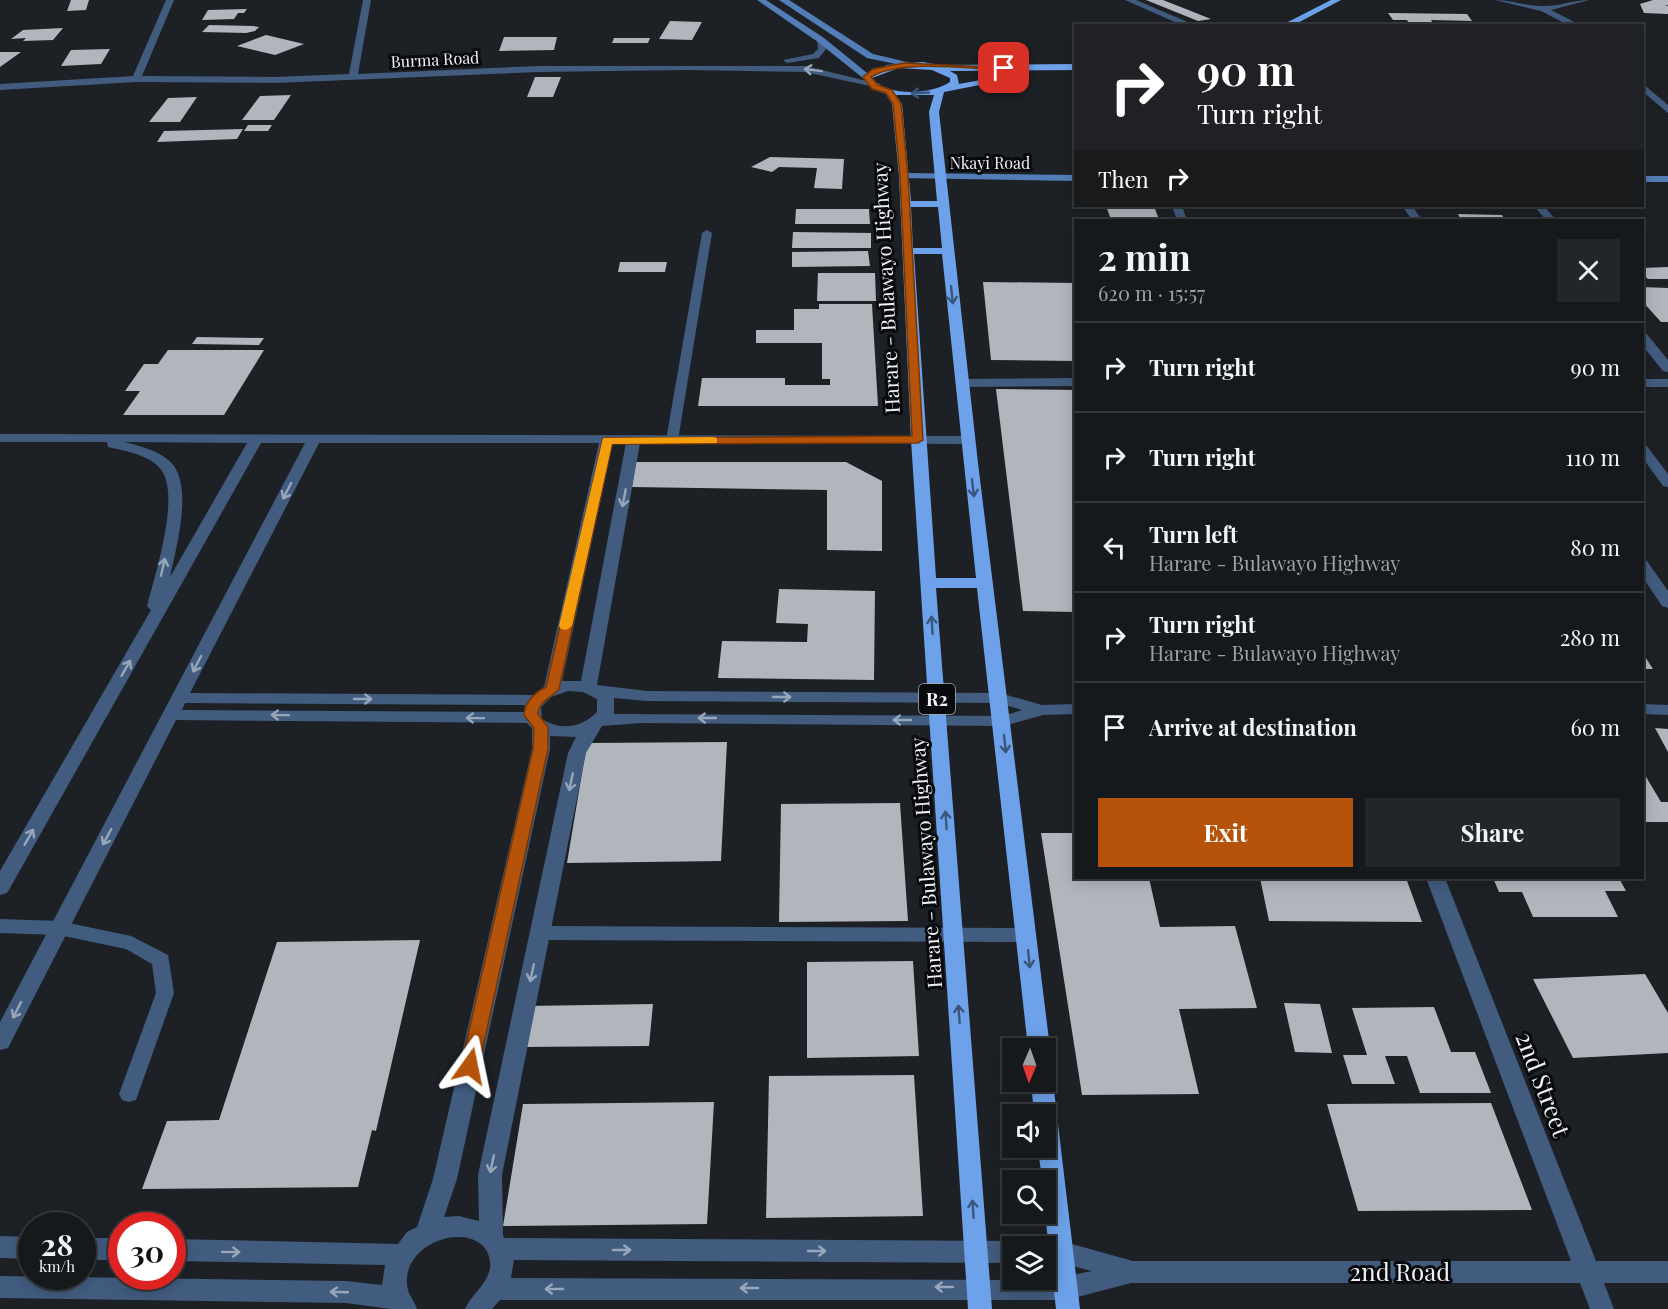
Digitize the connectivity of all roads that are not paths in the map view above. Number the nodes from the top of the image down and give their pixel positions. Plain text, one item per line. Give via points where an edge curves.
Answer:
1 (171, 0) edge
2 (367, 0) edge
3 (761, 0) edge
4 (783, 0) edge
5 (1129, 0) edge
6 (1337, 0) edge
7 (1499, 0) edge
8 (1585, 0) edge
9 (1543, 9) junction
10 (1188, 24) edge
11 (1288, 24) edge
12 (1574, 24) edge
13 (821, 40) junction
14 (920, 66) junction
15 (936, 68) junction
16 (1074, 68) edge
17 (354, 76) junction
18 (136, 79) junction
19 (869, 80) junction
20 (0, 87) edge
21 (1644, 88) edge
22 (944, 89) junction
23 (889, 92) junction
24 (1668, 110) edge
25 (904, 176) junction
26 (940, 177) junction
27 (1074, 178) edge
28 (1644, 179) edge
29 (1668, 179) edge
30 (905, 204) junction
31 (943, 204) junction
32 (1540, 207) edge
33 (1550, 219) edge
34 (707, 233) dead end
35 (908, 251) junction
36 (948, 251) junction
37 (1644, 338) edge
38 (1668, 368) edge
39 (1074, 382) edge
40 (962, 383) junction
41 (1644, 383) edge
42 (1668, 383) edge
43 (0, 438) edge
44 (80, 438) junction
45 (256, 439) junction
46 (314, 439) junction
47 (607, 440) junction
48 (634, 440) junction
49 (672, 440) junction
50 (918, 440) junction
51 (966, 440) junction
52 (1644, 451) edge
53 (1668, 483) edge
54 (1644, 567) edge
55 (928, 583) junction
56 (985, 583) junction
57 (1668, 603) edge
58 (150, 624) junction
59 (552, 689) junction
60 (593, 689) junction
61 (936, 697) junction
62 (179, 698) junction
63 (1000, 698) junction
64 (536, 700) junction
65 (1074, 709) edge
66 (1644, 709) edge
67 (1042, 710) junction
68 (1668, 710) edge
69 (170, 715) junction
70 (939, 720) junction
71 (1003, 721) junction
72 (537, 723) junction
73 (595, 724) junction
74 (1436, 879) edge
75 (0, 888) edge
76 (0, 926) edge
77 (59, 928) junction
78 (540, 933) junction
79 (954, 935) junction
80 (1026, 935) junction
81 (1038, 1038) edge
82 (0, 1042) edge
83 (1043, 1092) edge
84 (129, 1094) dead end
85 (427, 1233) junction
86 (1052, 1236) edge
87 (496, 1243) junction
88 (0, 1247) edge
89 (18, 1248) edge
90 (186, 1251) edge
91 (976, 1251) junction
92 (1002, 1252) edge
93 (1056, 1253) edge
94 (402, 1255) junction
95 (1056, 1262) edge
96 (1587, 1271) junction
97 (1131, 1272) junction
98 (1668, 1272) edge
99 (0, 1287) edge
100 (496, 1289) junction
101 (980, 1298) edge
102 (1067, 1299) edge
103 (401, 1304) edge
104 (477, 1309) edge
105 (1602, 1309) edge

1 - 18 street
2 - 17 street
3 - 13 main road
4 - 14 main road via 870,56
5 - 10 street
6 - 11 highway
7 - 9 street
8 - 9 street
9 - 12 street
13 - 17 street via 822,48 816,56 781,61 579,62
13 - 19 main road
14 - 15 highway
14 - 19 highway via 888,67
15 - 16 highway
15 - 22 highway via 954,77 955,82
16 - 22 highway
17 - 18 street, Burma Road
19 -> 17 street, Burma Road via 822,71 763,67
18 - 20 street, Burma Road
19 - 23 highway
21 - 24 street
22 -> 23 highway
22 - 26 highway via 934,112
23 - 25 highway, Harare - Bulawayo Highway / R2 via 897,104
25 - 26 main road, Nkayi Road
25 - 30 highway, Harare - Bulawayo Highway / R2
26 - 27 main road, Nkayi Road
26 - 31 highway
28 - 29 main road
30 - 31 highway
30 - 35 highway, Harare - Bulawayo Highway / R2
31 - 36 highway
32 - 33 street
34 - 49 lane
35 - 36 highway
35 - 50 highway, Harare - Bulawayo Highway / R2
36 -> 40 highway
37 - 38 street
39 - 40 street
40 - 51 highway
41 - 42 street
43 - 44 street
44 - 45 street
58 -> 44 street via 173,525 175,487 169,468 122,446
45 - 46 street
45 - 58 street
46 - 47 street
46 -> 62 street
47 - 48 street
47 - 59 street
48 - 49 street
48 -> 60 street
49 - 50 street
50 - 51 street
50 - 55 highway, Harare - Bulawayo Highway / R2
51 -> 56 highway
52 - 53 lane
54 - 57 street
55 - 56 highway
61 -> 55 highway, Harare - Bulawayo Highway / R2
56 - 63 highway
75 -> 58 street
59 - 60 street via 575,685
59 - 64 street
60 -> 61 street via 647,696
60 - 73 street via 605,697 607,705 606,713
61 - 63 street
61 - 70 highway, Harare - Bulawayo Highway / R2
62 -> 64 street
62 - 69 street
63 - 67 street
63 - 71 highway
64 - 72 street via 532,707
65 - 67 street
66 - 68 street
67 - 71 street
72 -> 69 street
69 -> 77 street
70 - 71 street
70 -> 73 street via 640,718
79 -> 70 highway, Harare - Bulawayo Highway / R2
71 -> 80 highway
72 - 73 street via 564,732
72 - 85 street via 540,749 445,1179
73 -> 78 street via 577,753
74 - 96 street, 2nd Street
76 - 77 lane
77 -> 82 street
77 - 84 lane via 131,943 161,960 165,993
78 - 79 lane
78 -> 87 street via 490,1175
79 - 80 lane
91 -> 79 highway, Harare - Bulawayo Highway / R2
80 -> 81 highway
83 - 86 highway
85 - 87 street via 460,1225 477,1228
85 - 94 street
87 -> 91 street
87 - 100 street via 504,1265
88 - 89 street
90 -> 94 street
91 - 92 street
91 - 101 highway, Harare - Bulawayo Highway / R2
93 - 97 street, 2nd Road
94 - 103 street via 393,1285
95 - 102 highway
96 - 97 street, 2nd Road
96 - 98 street, 2nd Road
96 - 105 street, 2nd Street
97 - 102 street, 2nd Road
103 -> 99 street via 346,1292
101 -> 100 street, 2nd Road
100 - 104 street
101 - 102 street, 2nd Road

